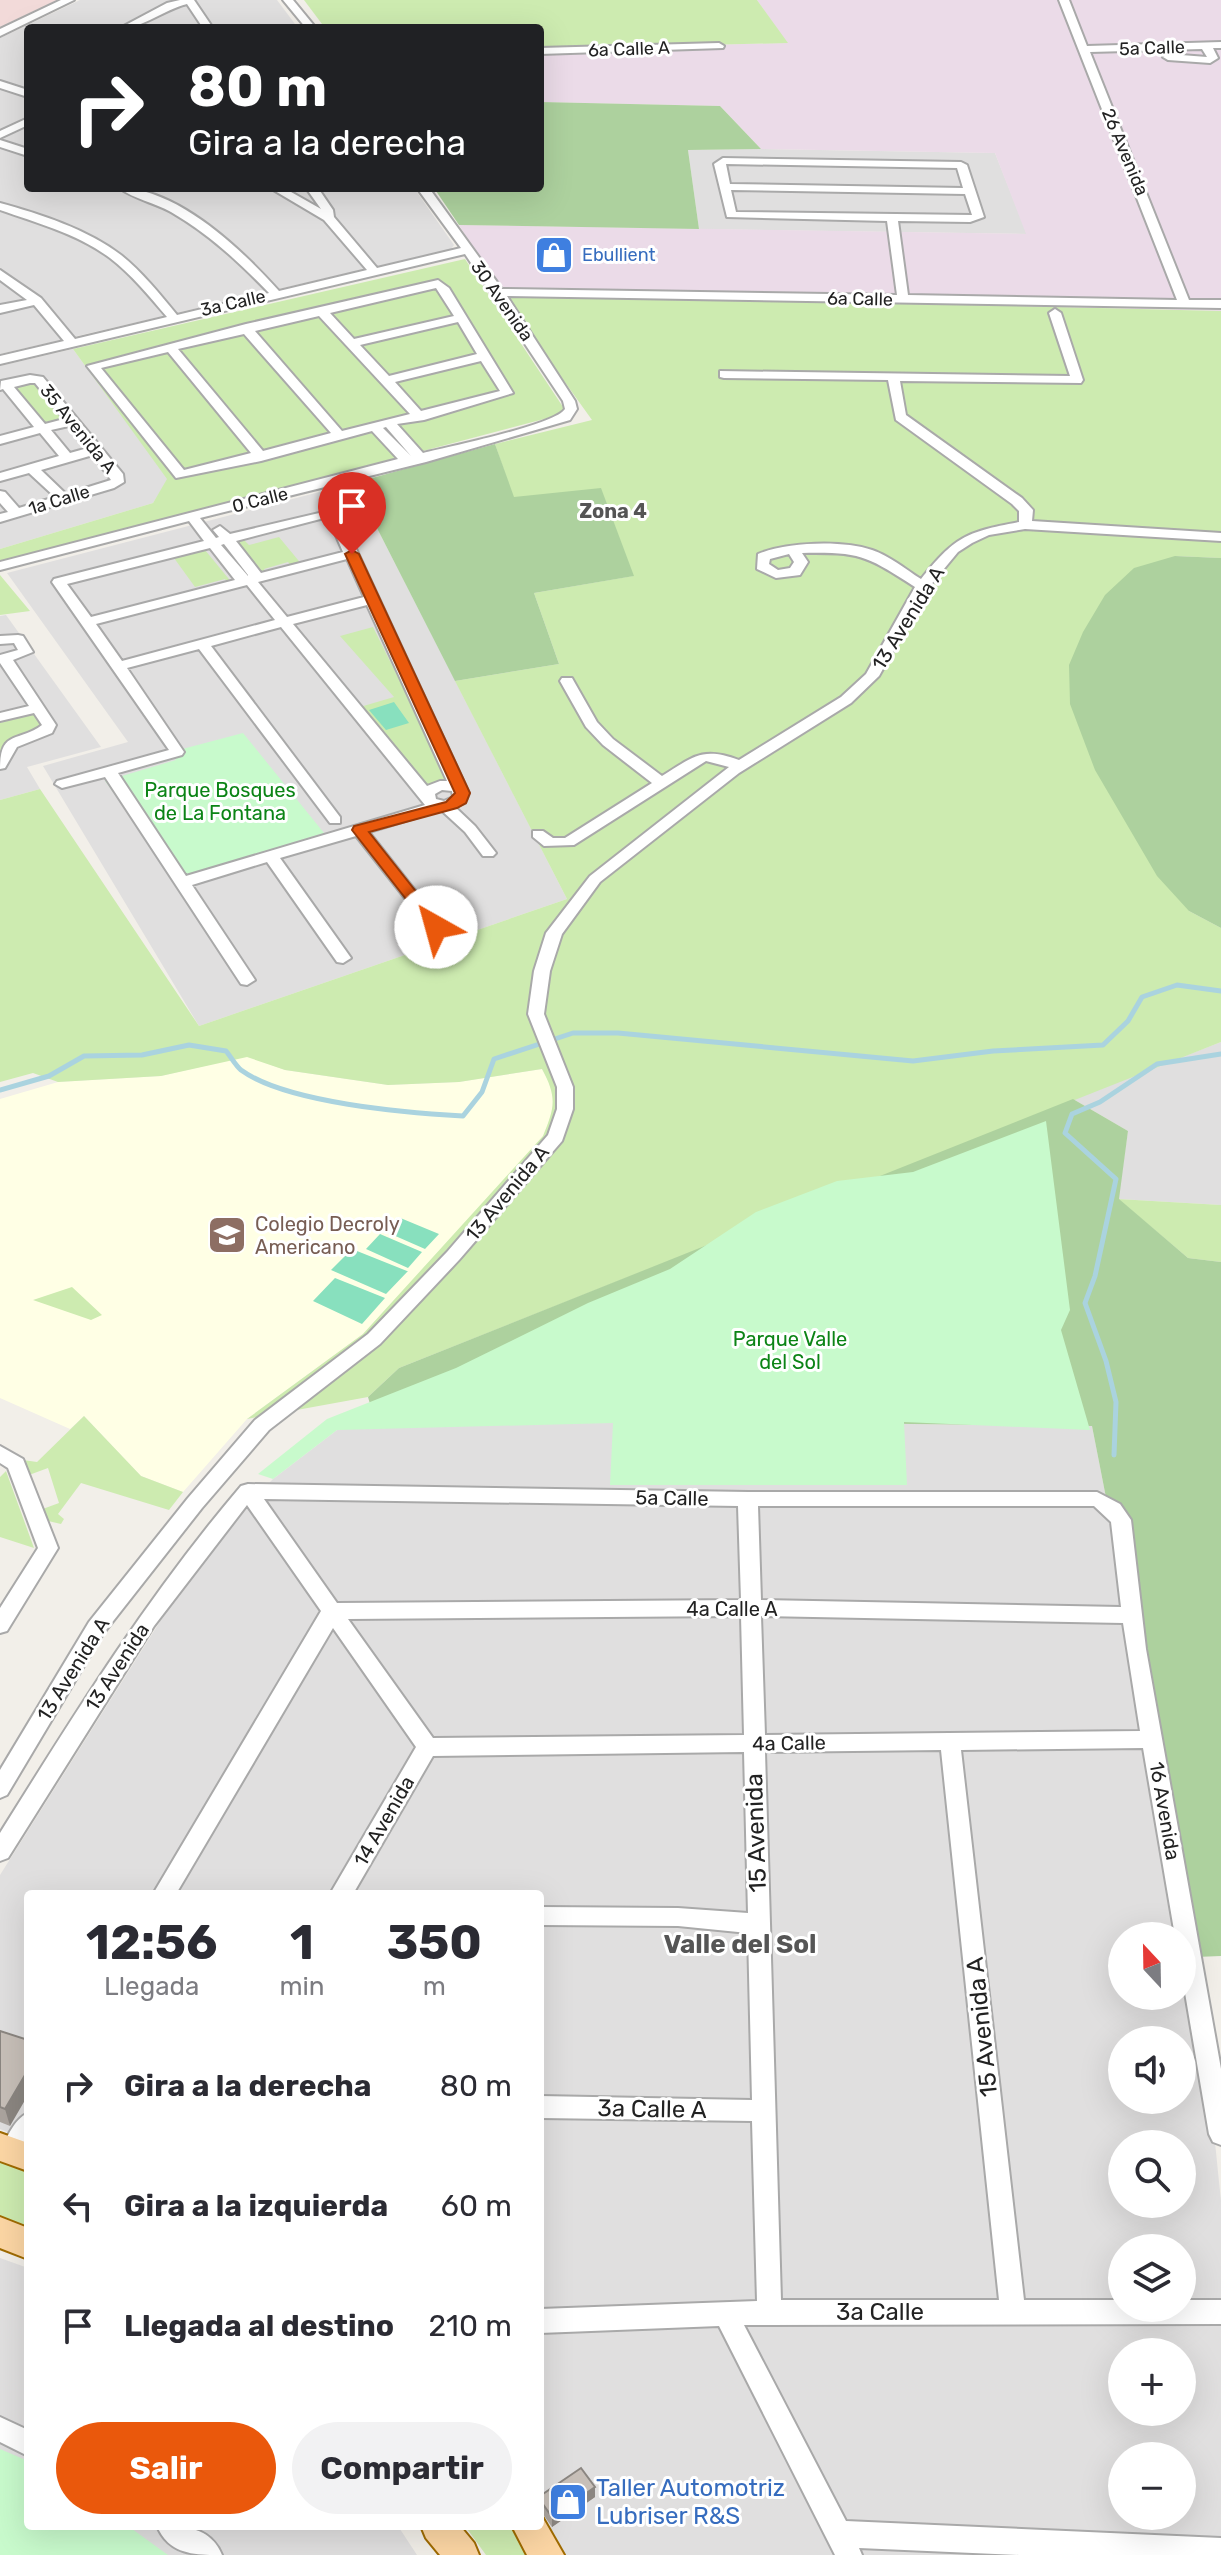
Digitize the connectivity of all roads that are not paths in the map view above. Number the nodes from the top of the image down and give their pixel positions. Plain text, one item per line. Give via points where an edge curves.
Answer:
1 (69, 0) edge
2 (189, 0) edge
3 (288, 0) edge
4 (1064, 0) edge
5 (133, 24) edge
6 (205, 24) edge
7 (308, 24) edge
8 (3, 32) edge
9 (24, 36) edge
10 (1221, 45) edge
11 (719, 46) dead end
12 (1083, 49) junction
13 (544, 51) edge
14 (0, 84) edge
15 (24, 93) edge
16 (24, 123) edge
17 (0, 135) edge
18 (0, 143) edge
19 (24, 152) edge
20 (724, 187) junction
21 (969, 191) junction
22 (134, 192) edge
23 (283, 192) edge
24 (426, 192) edge
25 (316, 193) edge
26 (299, 201) junction
27 (0, 206) edge
28 (328, 218) junction
29 (892, 218) junction
30 (467, 250) junction
31 (374, 271) junction
32 (0, 274) edge
33 (499, 292) junction
34 (275, 293) junction
35 (903, 299) junction
36 (37, 301) junction
37 (1185, 304) junction
38 (1221, 304) edge
39 (0, 309) edge
40 (321, 311) junction
41 (1055, 313) dead end
42 (173, 317) junction
43 (460, 318) junction
44 (246, 328) junction
45 (71, 342) junction
46 (350, 344) junction
47 (170, 347) junction
48 (486, 356) junction
49 (0, 360) edge
50 (724, 374) dead end
51 (893, 376) junction
52 (385, 381) junction
53 (2, 385) edge
54 (420, 417) junction
55 (566, 417) joint
56 (72, 421) junction
57 (390, 424) junction
58 (376, 428) junction
59 (42, 430) junction
60 (341, 437) junction
61 (402, 437) junction
62 (0, 440) edge
63 (387, 441) junction
64 (96, 450) junction
65 (261, 457) junction
66 (67, 458) junction
67 (414, 460) junction
68 (32, 468) junction
69 (0, 477) edge
70 (117, 482) joint
71 (0, 495) edge
72 (64, 499) junction
73 (361, 505) dead end
74 (332, 512) junction
75 (16, 513) junction
76 (207, 514) junction
77 (192, 517) junction
78 (0, 518) edge
79 (1025, 525) junction
80 (1221, 537) edge
81 (220, 540) junction
82 (794, 551) dead end
83 (352, 554) junction
84 (0, 566) edge
85 (251, 582) junction
86 (923, 586) junction
87 (372, 599) junction
88 (88, 622) junction
89 (284, 622) junction
90 (0, 640) edge
91 (202, 644) junction
92 (3, 659) edge
93 (120, 666) junction
94 (567, 681) dead end
95 (39, 708) junction
96 (0, 717) edge
97 (0, 765) edge
98 (740, 766) junction
99 (110, 773) junction
100 (662, 783) junction
101 (62, 784) dead end
102 (426, 795) junction
103 (450, 800) junction
104 (335, 820) dead end
105 (360, 830) junction
106 (538, 834) dead end
107 (488, 853) dead end
108 (271, 857) junction
109 (181, 883) junction
110 (436, 927) dead end
111 (343, 958) dead end
112 (247, 980) dead end
113 (0, 1453) edge
114 (248, 1491) junction
115 (748, 1499) junction
116 (1097, 1499) joint
117 (751, 1608) junction
118 (332, 1611) junction
119 (1133, 1615) junction
120 (0, 1625) edge
121 (1152, 1739) junction
122 (950, 1741) junction
123 (754, 1743) junction
124 (427, 1747) junction
125 (0, 1789) edge
126 (0, 1852) edge
127 (166, 1890) edge
128 (343, 1890) edge
129 (544, 1916) edge
130 (759, 1924) junction
131 (544, 2107) edge
132 (764, 2111) junction
133 (24, 2131) edge
134 (1221, 2134) edge
135 (13, 2152) edge
136 (0, 2232) edge
137 (24, 2242) edge
138 (769, 2312) junction
139 (1221, 2312) edge
140 (1013, 2313) junction
141 (726, 2315) junction
142 (544, 2321) edge
143 (0, 2429) edge
144 (24, 2441) edge
145 (175, 2530) edge
146 (441, 2530) edge
147 (531, 2530) edge
148 (843, 2545) edge
149 (1221, 2551) edge
150 (209, 2555) edge
151 (462, 2555) edge
152 (547, 2555) edge

1 - 8 street
2 - 5 street
2 - 6 street
3 - 7 street
4 - 12 street, 26 Avenida
8 - 9 street
10 - 12 street, 5a Calle via 1206,46 1210,60
11 - 13 street, 6a Calle A
12 - 37 street, 26 Avenida
14 - 15 street
16 - 17 street
18 - 19 street
20 - 21 street
20 - 21 street via 723,161 940,164 961,165
20 - 29 street via 731,215
21 - 29 street via 976,219
22 - 34 street via 221,238
23 - 26 street
24 - 30 street, 30 Avenida
25 - 26 street
25 - 28 street
26 - 28 street
27 - 42 street via 109,251
28 - 31 street
29 - 35 street
30 - 31 street, 3a Calle
30 - 33 street, 30 Avenida
31 - 34 street, 3a Calle
32 - 36 street
33 - 35 street, 6a Calle
33 - 55 street, 30 Avenida via 569,401
34 - 42 street, 3a Calle
35 - 37 street, 6a Calle
36 - 39 street
36 - 45 street
37 - 38 street, 6a Calle
40 - 43 street via 438,284
40 - 44 street
40 - 46 street
41 - 51 street via 1077,380
42 - 45 street, 3a Calle
43 - 46 street
43 - 48 street
44 - 47 street
44 - 60 street
45 - 49 street, 3a Calle
46 - 52 street
47 - 65 street
47 - 65 street via 93,366 181,475
48 - 52 street
48 - 54 street via 507,393
50 - 51 street
51 - 79 street via 900,417 1017,501 1026,510
52 - 54 street
53 - 56 street, 35 Avenida A via 39,380
53 - 59 street
54 - 57 street
55 - 67 street, 0 Calle
56 - 59 street
56 - 64 street, 35 Avenida A
57 - 58 street
57 - 61 street
58 - 60 street
58 - 63 street
59 - 62 street
59 - 66 street
60 - 65 street
61 - 63 street
61 - 67 street
63 - 67 street
64 - 66 street
64 - 70 street, 35 Avenida A
66 - 68 street
67 - 76 street, 0 Calle
68 - 69 street
68 - 72 street
70 - 72 street, 1a Calle
71 - 75 street
72 - 75 street, 1a Calle
73 - 74 street
74 - 81 street
74 - 83 street
75 - 78 street, 1a Calle
76 - 77 street, 0 Calle
76 - 81 street
77 - 81 street
77 - 84 street, 0 Calle
79 - 80 street, 13 Avenida A
79 - 86 street, 13 Avenida A via 967,540
81 - 85 street via 241,578
81 - 88 street via 59,582
82 - 86 street via 863,551
83 - 85 street
83 - 87 street
85 - 88 street
85 - 89 street
86 - 98 street, 13 Avenida A via 872,676 846,700
87 - 89 street
87 - 103 street
88 - 93 street
89 - 91 street
89 - 102 street
90 - 92 street via 16,638 26,651
91 - 93 street
91 - 104 street
92 - 95 street
93 - 99 street via 177,752
94 - 100 street via 591,724
95 - 96 street
95 - 97 street via 47,730 17,739
98 - 100 street via 703,757
98 - 125 street, 13 Avenida A via 595,879 554,933 536,1014 565,1087 556,1137 374,1339 262,1425 96,1628
99 - 101 street
99 - 109 street
100 - 106 street via 569,842 549,843
102 - 103 street via 429,802
102 - 103 street via 435,786
103 - 105 street
103 - 107 street
105 - 108 street
105 - 110 street
108 - 109 street
108 - 111 street
109 - 112 street
113 - 120 street via 16,1464 48,1548
114 - 115 street, 5a Calle
114 - 118 street
114 - 126 street, 13 Avenida via 156,1606
115 - 116 street, 5a Calle
115 - 117 street, 15 Avenida
116 - 119 street, 16 Avenida via 1121,1520
117 - 118 street, 4a Calle A
117 - 119 street, 4a Calle A
117 - 123 street, 15 Avenida
118 - 124 street
118 - 127 street
119 - 121 street, 16 Avenida
121 - 122 street, 4a Calle
121 - 134 street, 16 Avenida
122 - 123 street, 4a Calle
122 - 140 street, 15 Avenida A
123 - 124 street, 4a Calle
123 - 130 street, 15 Avenida
124 - 128 street, 14 Avenida
129 - 130 street
130 - 132 street, 15 Avenida
131 - 132 street, 3a Calle A
132 - 138 street, 15 Avenida
133 - 135 street
136 - 137 main road
138 - 140 street, 3a Calle
138 - 141 street, 3a Calle
139 - 140 street, 3a Calle
141 - 142 street, 3a Calle
141 - 148 street
143 - 144 street
145 - 150 street
146 - 151 main road
147 - 152 main road
148 - 149 street

